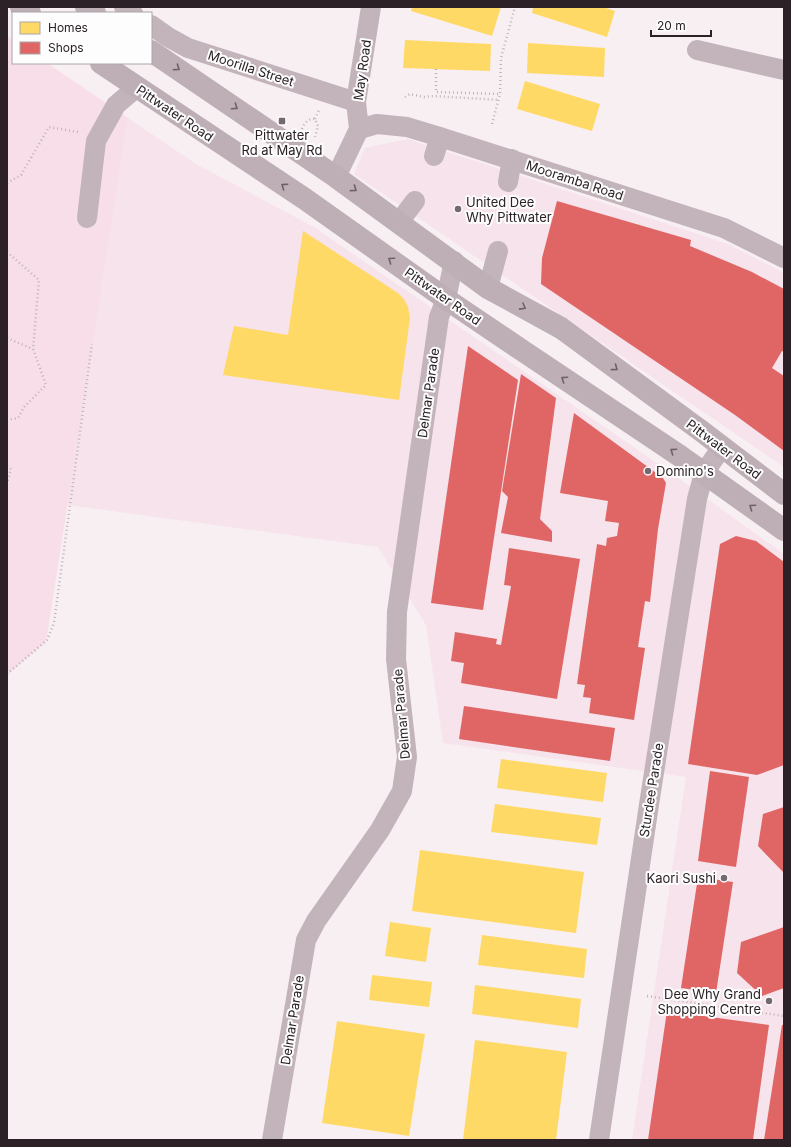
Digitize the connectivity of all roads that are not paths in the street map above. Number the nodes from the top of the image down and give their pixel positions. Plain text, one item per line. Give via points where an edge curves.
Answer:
1 (371, 7) edge
2 (152, 26) edge
3 (697, 50) dead end
4 (152, 52) edge
5 (102, 64) edge
6 (784, 70) edge
7 (136, 88) junction
8 (356, 102) junction
9 (360, 129) junction
10 (440, 137) junction
11 (434, 156) dead end
12 (512, 159) junction
13 (336, 176) junction
14 (508, 182) dead end
15 (415, 201) dead end
16 (87, 218) dead end
17 (399, 222) junction
18 (498, 251) dead end
19 (784, 258) edge
20 (454, 261) junction
21 (488, 288) junction
22 (446, 298) junction
23 (722, 446) junction
24 (704, 473) junction
25 (784, 494) edge
26 (784, 530) edge
27 (272, 1140) edge
28 (599, 1140) edge

1 - 8 street, May Road
2 - 8 street, Moorilla Street via 188,48
3 - 6 street
4 -> 13 highway, Pittwater Road
5 - 7 highway, Pittwater Road
7 - 16 street via 116,105 96,141
22 -> 7 highway, Pittwater Road via 305,199
8 - 9 street, May Road
9 - 10 street, Mooramba Road via 377,124 407,127
9 - 13 street
10 - 11 street
10 - 12 street, Mooramba Road
12 - 14 street
12 - 19 street, Mooramba Road via 724,228
13 -> 17 highway, Pittwater Road
15 - 17 street
17 - 20 highway, Pittwater Road
18 - 21 street
20 - 21 highway, Pittwater Road
20 - 22 street, Delmar Parade
21 -> 23 highway, Pittwater Road via 561,328
24 -> 22 highway, Pittwater Road
22 - 27 street, Delmar Parade via 439,317 397,612 396,659 407,757 402,792 380,830 316,921 306,940
23 - 24 street, Sturdee Parade
23 - 25 highway, Pittwater Road
26 -> 24 highway, Pittwater Road
24 - 28 street, Sturdee Parade via 697,499 681,595

